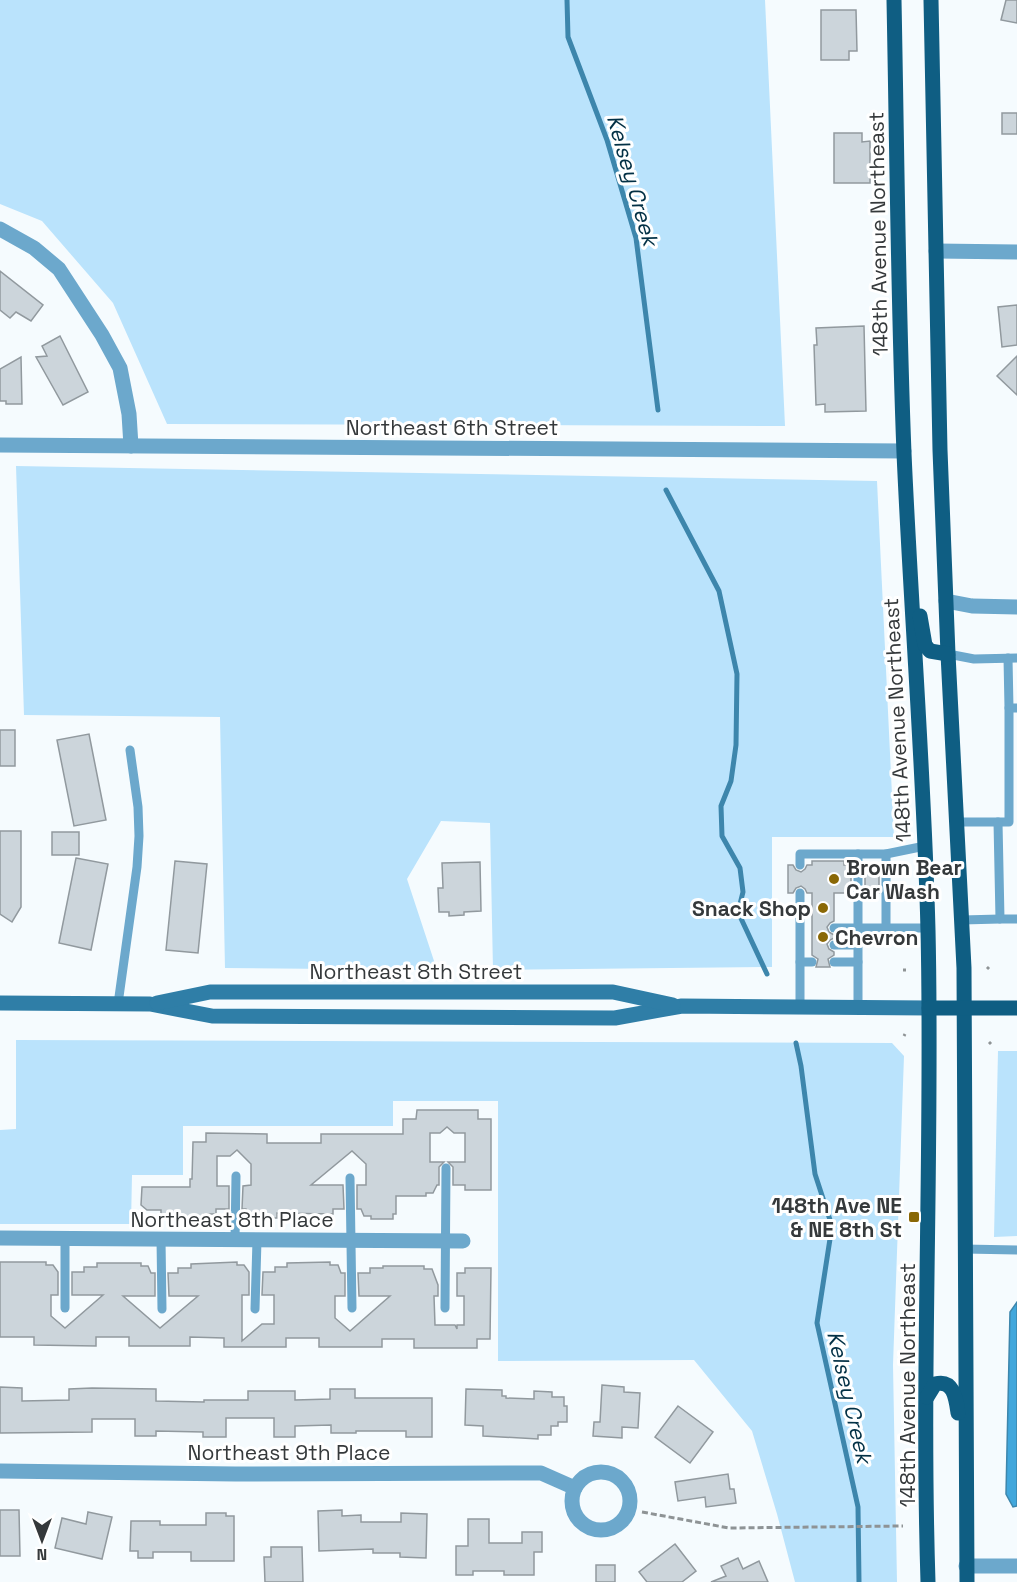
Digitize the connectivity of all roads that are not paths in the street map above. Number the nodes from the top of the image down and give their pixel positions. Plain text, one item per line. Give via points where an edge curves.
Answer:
1 (894, 0) edge
2 (931, 0) edge
3 (0, 229) edge
4 (936, 251) junction
5 (1017, 252) edge
6 (0, 445) edge
7 (131, 446) junction
8 (904, 451) junction
9 (911, 578) junction
10 (946, 600) junction
11 (1017, 608) edge
12 (948, 654) junction
13 (1012, 658) edge
14 (1013, 708) edge
15 (130, 750) dead end
16 (958, 822) junction
17 (998, 822) junction
18 (1009, 822) junction
19 (1017, 828) edge
20 (925, 846) junction
21 (858, 854) junction
22 (886, 854) junction
23 (800, 865) dead end
24 (800, 893) dead end
25 (1000, 919) junction
26 (1017, 919) edge
27 (962, 920) junction
28 (800, 928) junction
29 (812, 928) dead end
30 (834, 928) dead end
31 (858, 928) junction
32 (886, 928) junction
33 (928, 928) junction
34 (800, 945) junction
35 (812, 945) dead end
36 (834, 945) dead end
37 (858, 945) junction
38 (800, 962) junction
39 (812, 962) dead end
40 (834, 962) dead end
41 (858, 962) junction
42 (0, 1003) edge
43 (118, 1004) junction
44 (150, 1004) junction
45 (682, 1006) junction
46 (800, 1007) junction
47 (858, 1007) junction
48 (964, 1007) junction
49 (929, 1008) junction
50 (1017, 1008) edge
51 (446, 1168) dead end
52 (236, 1176) dead end
53 (350, 1178) dead end
54 (0, 1238) edge
55 (65, 1239) junction
56 (161, 1239) junction
57 (236, 1240) junction
58 (257, 1240) junction
59 (351, 1240) junction
60 (445, 1241) junction
61 (463, 1241) dead end
62 (964, 1249) junction
63 (1017, 1250) edge
64 (65, 1308) dead end
65 (352, 1308) dead end
66 (445, 1308) dead end
67 (162, 1309) dead end
68 (255, 1309) dead end
69 (927, 1397) junction
70 (0, 1471) edge
71 (965, 1479) junction
72 (574, 1488) dead end
73 (966, 1566) junction
74 (1017, 1566) edge
75 (928, 1582) edge
76 (967, 1582) edge

1 - 8 main road, 148th Avenue Northeast
2 - 4 main road
3 - 7 street via 34,248 58,269 102,335 120,368
4 - 5 street
4 - 10 main road
6 - 7 street, Northeast 6th Street
7 - 8 street, Northeast 6th Street
8 - 9 main road, 148th Avenue Northeast
9 - 12 main road via 925,645 930,651
9 - 20 main road, 148th Avenue Northeast
10 - 11 street via 972,606
10 - 12 main road
12 - 13 lane
12 - 16 main road
13 - 14 lane
14 - 18 lane
15 - 43 lane via 139,836
16 - 17 lane
16 - 27 main road
17 - 18 lane
17 - 25 lane
18 - 19 lane
20 - 22 lane
20 - 33 main road, 148th Avenue Northeast
21 - 22 lane
21 - 23 lane via 800,854
21 - 31 lane
22 - 32 lane
24 - 28 lane
25 - 26 lane
25 - 27 lane
27 - 48 main road
28 - 29 lane
28 - 34 lane
30 - 31 lane
31 - 32 lane
31 - 37 lane
32 - 33 lane
33 - 49 main road, 148th Avenue Northeast
34 - 35 lane
34 - 38 lane
36 - 37 lane
37 - 41 lane
38 - 39 lane
38 - 46 lane
40 - 41 lane
41 - 47 lane
42 - 43 main road, Northeast 8th Street
43 - 44 main road, Northeast 8th Street
44 - 45 main road, Northeast 8th Street via 212,1016 603,1018
44 - 45 main road, Northeast 8th Street via 210,992 613,992
45 - 46 main road, Northeast 8th Street
46 - 47 main road, Northeast 8th Street
47 - 49 main road, Northeast 8th Street
48 - 49 main road, Northeast 8th Street
48 - 50 main road, Northeast 8th Street
48 - 62 main road
49 - 69 main road, 148th Avenue Northeast
51 - 60 lane
52 - 57 lane
53 - 59 lane
54 - 55 street, Northeast 8th Place
55 - 56 street, Northeast 8th Place
55 - 64 lane
56 - 57 street, Northeast 8th Place
56 - 67 lane
57 - 58 street, Northeast 8th Place
58 - 59 street, Northeast 8th Place
58 - 68 lane
59 - 60 street, Northeast 8th Place
59 - 65 lane
60 - 61 street, Northeast 8th Place
60 - 66 lane
62 - 63 lane
62 - 71 main road
69 - 71 main road via 935,1384 943,1382 952,1389
69 - 75 main road, 148th Avenue Northeast
70 - 72 street, Northeast 9th Place via 541,1473
71 - 73 main road
73 - 74 street
73 - 76 main road

